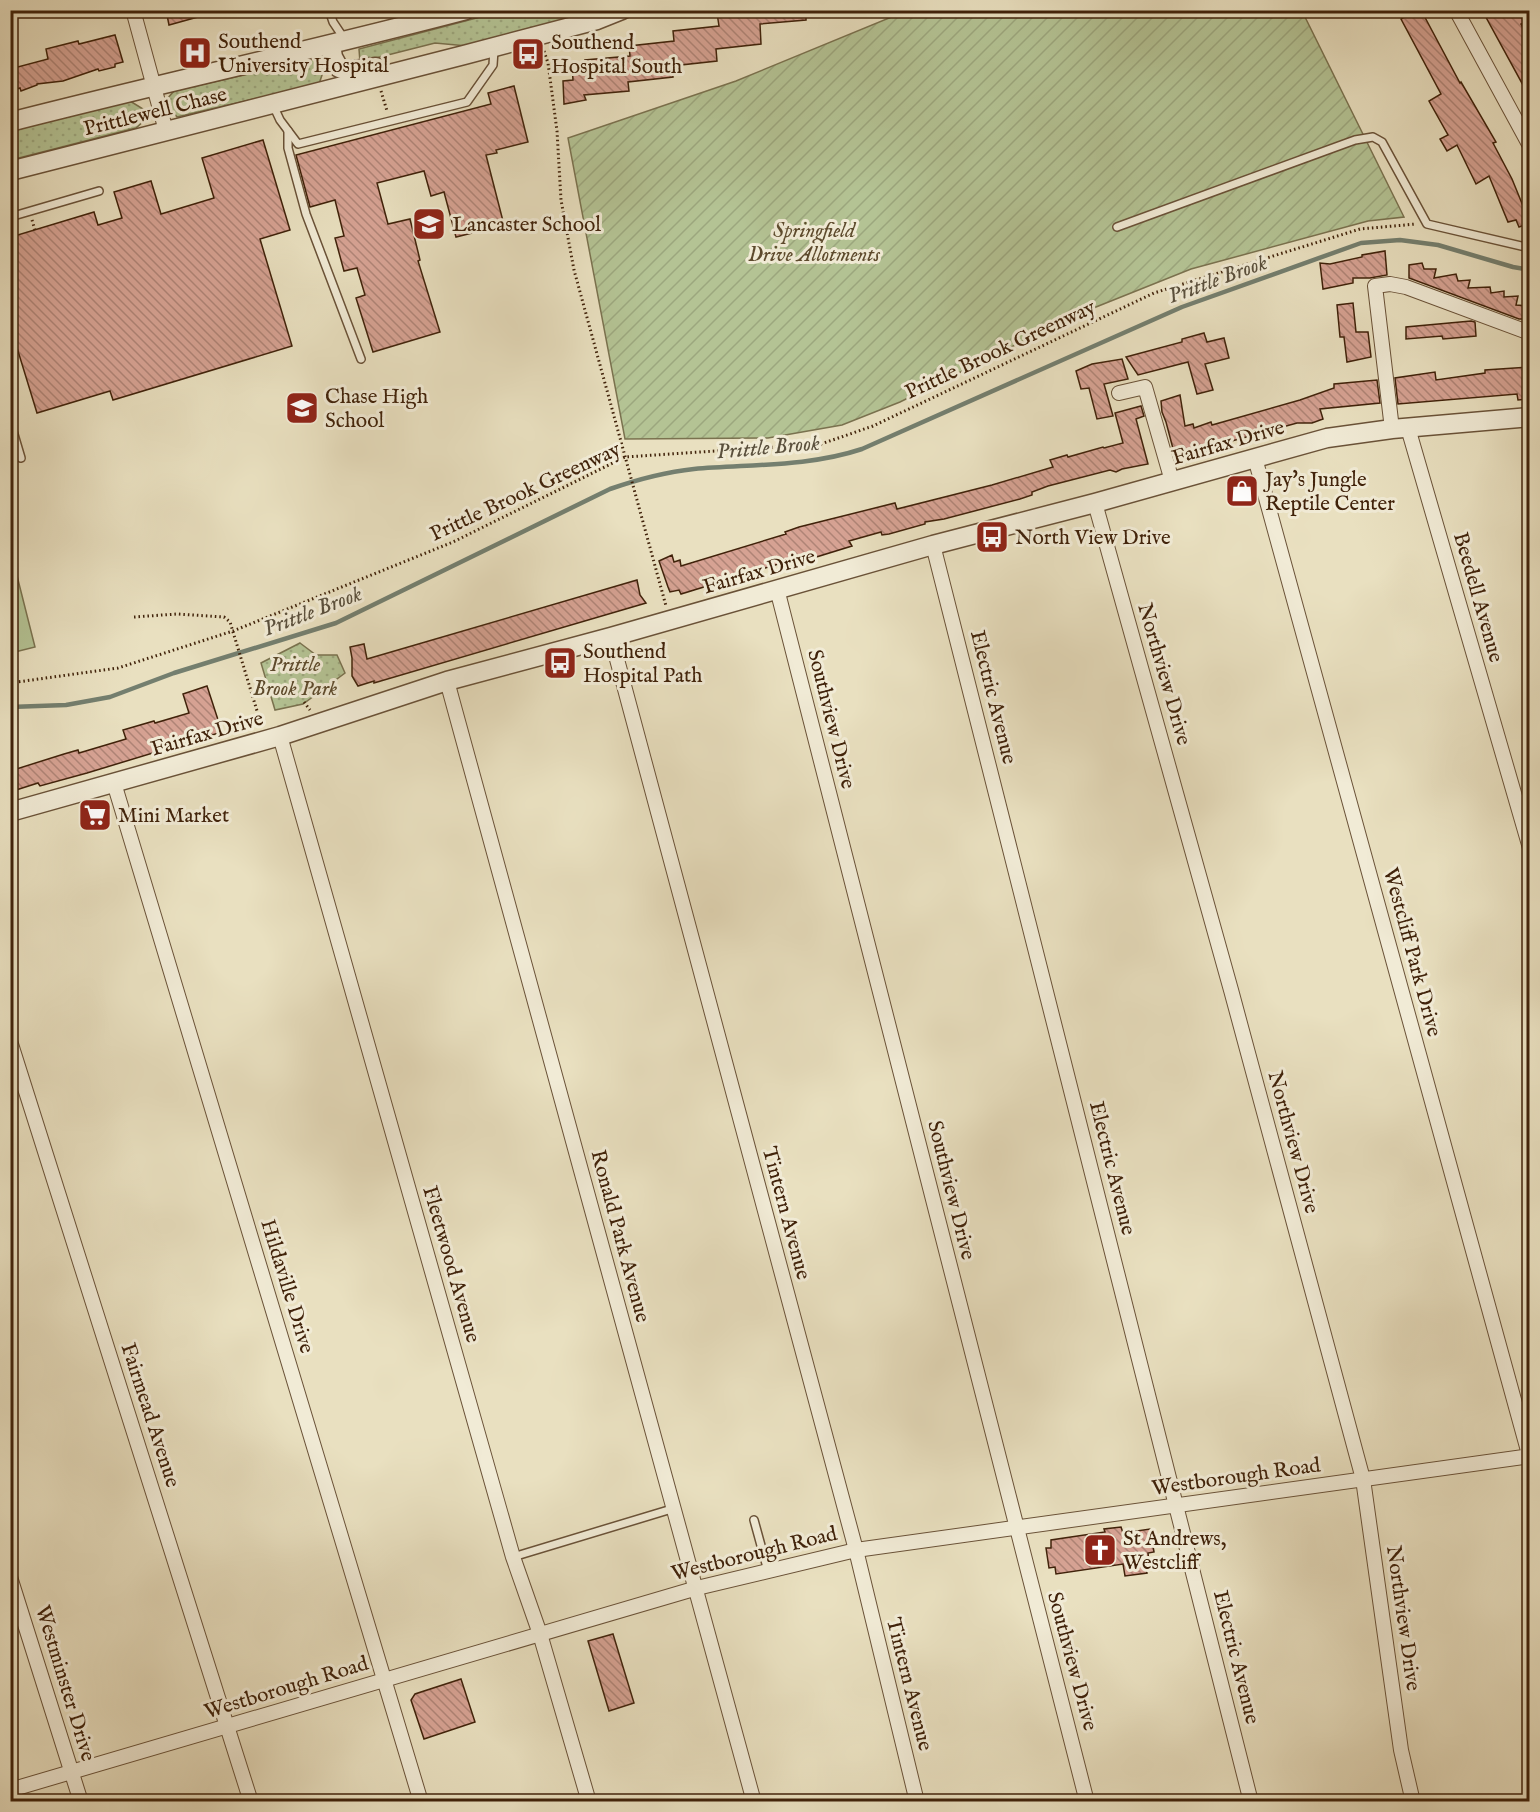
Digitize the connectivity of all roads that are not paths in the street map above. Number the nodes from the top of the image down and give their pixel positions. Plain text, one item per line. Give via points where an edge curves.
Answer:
1 (133, 10) edge
2 (329, 10) edge
3 (466, 10) edge
4 (622, 10) edge
5 (1456, 10) edge
6 (333, 22) junction
7 (338, 44) junction
8 (494, 47) junction
9 (464, 56) junction
10 (348, 71) junction
11 (153, 85) junction
12 (318, 93) junction
13 (273, 105) junction
14 (10, 122) edge
15 (288, 130) junction
16 (166, 131) junction
17 (1530, 146) edge
18 (10, 171) edge
19 (99, 191) dead end
20 (10, 216) edge
21 (1117, 227) dead end
22 (1530, 248) edge
23 (1530, 333) edge
24 (361, 359) dead end
25 (1119, 393) dead end
26 (1530, 417) edge
27 (10, 420) edge
28 (1400, 428) junction
29 (21, 458) dead end
30 (1255, 458) junction
31 (1172, 482) junction
32 (1095, 503) junction
33 (933, 545) junction
34 (777, 590) junction
35 (611, 637) junction
36 (447, 681) junction
37 (276, 729) junction
38 (114, 783) junction
39 (10, 812) edge
40 (1530, 848) edge
41 (10, 1041) edge
42 (1529, 1457) edge
43 (1364, 1479) junction
44 (1177, 1505) junction
45 (675, 1509) junction
46 (753, 1520) dead end
47 (1016, 1528) junction
48 (856, 1550) junction
49 (513, 1557) junction
50 (768, 1571) junction
51 (10, 1577) edge
52 (697, 1588) junction
53 (540, 1634) junction
54 (384, 1680) junction
55 (228, 1727) junction
56 (72, 1773) junction
57 (10, 1790) edge
58 (81, 1802) edge
59 (251, 1802) edge
60 (421, 1802) edge
61 (589, 1802) edge
62 (754, 1802) edge
63 (917, 1802) edge
64 (1087, 1802) edge
65 (1251, 1802) edge
66 (1413, 1802) edge

1 - 11 street
2 - 6 lane
3 - 7 street, Prittlewell Chase
4 - 8 street, Prittlewell Chase
5 - 17 street
6 - 7 lane
6 - 7 lane
7 - 10 street via 333,57 339,68
7 - 11 street, Prittlewell Chase
8 - 9 street, Prittlewell Chase
8 - 15 lane via 494,65 467,102 298,144
9 - 10 street via 418,57
9 - 12 street, Prittlewell Chase
10 - 12 street via 342,80
11 - 14 street, Prittlewell Chase
11 - 16 street
12 - 13 street, Prittlewell Chase
13 - 15 lane
13 - 16 street, Prittlewell Chase
15 - 24 lane via 288,148 306,214
16 - 18 street, Prittlewell Chase
19 - 20 lane
21 - 22 lane via 1367,137 1382,142 1427,224
23 - 28 street, Beedell Avenue via 1406,287 1375,286
25 - 31 street via 1145,387
26 - 28 street, Fairfax Drive
27 - 29 lane
28 - 30 street, Fairfax Drive via 1327,438
28 - 40 street, Beedell Avenue
30 - 31 street, Fairfax Drive
30 - 42 street, Westcliff Park Drive
31 - 32 street, Fairfax Drive
32 - 33 street, Fairfax Drive
32 - 43 street, Northview Drive
33 - 34 street, Fairfax Drive
33 - 44 street, Electric Avenue
34 - 35 street, Fairfax Drive
34 - 47 street, Southview Drive
35 - 36 street, Fairfax Drive
35 - 48 street, Tintern Avenue
36 - 37 street, Fairfax Drive via 308,716
36 - 45 street, Ronald Park Avenue
37 - 38 street, Fairfax Drive
37 - 49 street, Fleetwood Avenue
38 - 39 street, Fairfax Drive
38 - 54 street, Hildaville Drive
41 - 55 street, Fairmead Avenue
42 - 43 street, Westborough Road
43 - 44 street, Westborough Road
43 - 66 street, Northview Drive via 1401,1750
44 - 47 street, Westborough Road
44 - 65 street, Electric Avenue
45 - 49 lane
45 - 52 street, Ronald Park Avenue
46 - 50 lane
47 - 48 street, Westborough Road
47 - 64 street, Southview Drive
48 - 50 street, Westborough Road
48 - 63 street, Tintern Avenue
49 - 53 street, Fleetwood Avenue
50 - 52 street, Westborough Road
51 - 56 street, Westminster Drive
52 - 53 street, Westborough Road
52 - 62 street, Ronald Park Avenue
53 - 54 street, Westborough Road
53 - 61 street, Fleetwood Avenue
54 - 55 street, Westborough Road
54 - 60 street, Hildaville Drive
55 - 56 street, Westborough Road
55 - 59 street, Fairmead Avenue
56 - 57 street, Westborough Road
56 - 58 street, Westminster Drive

